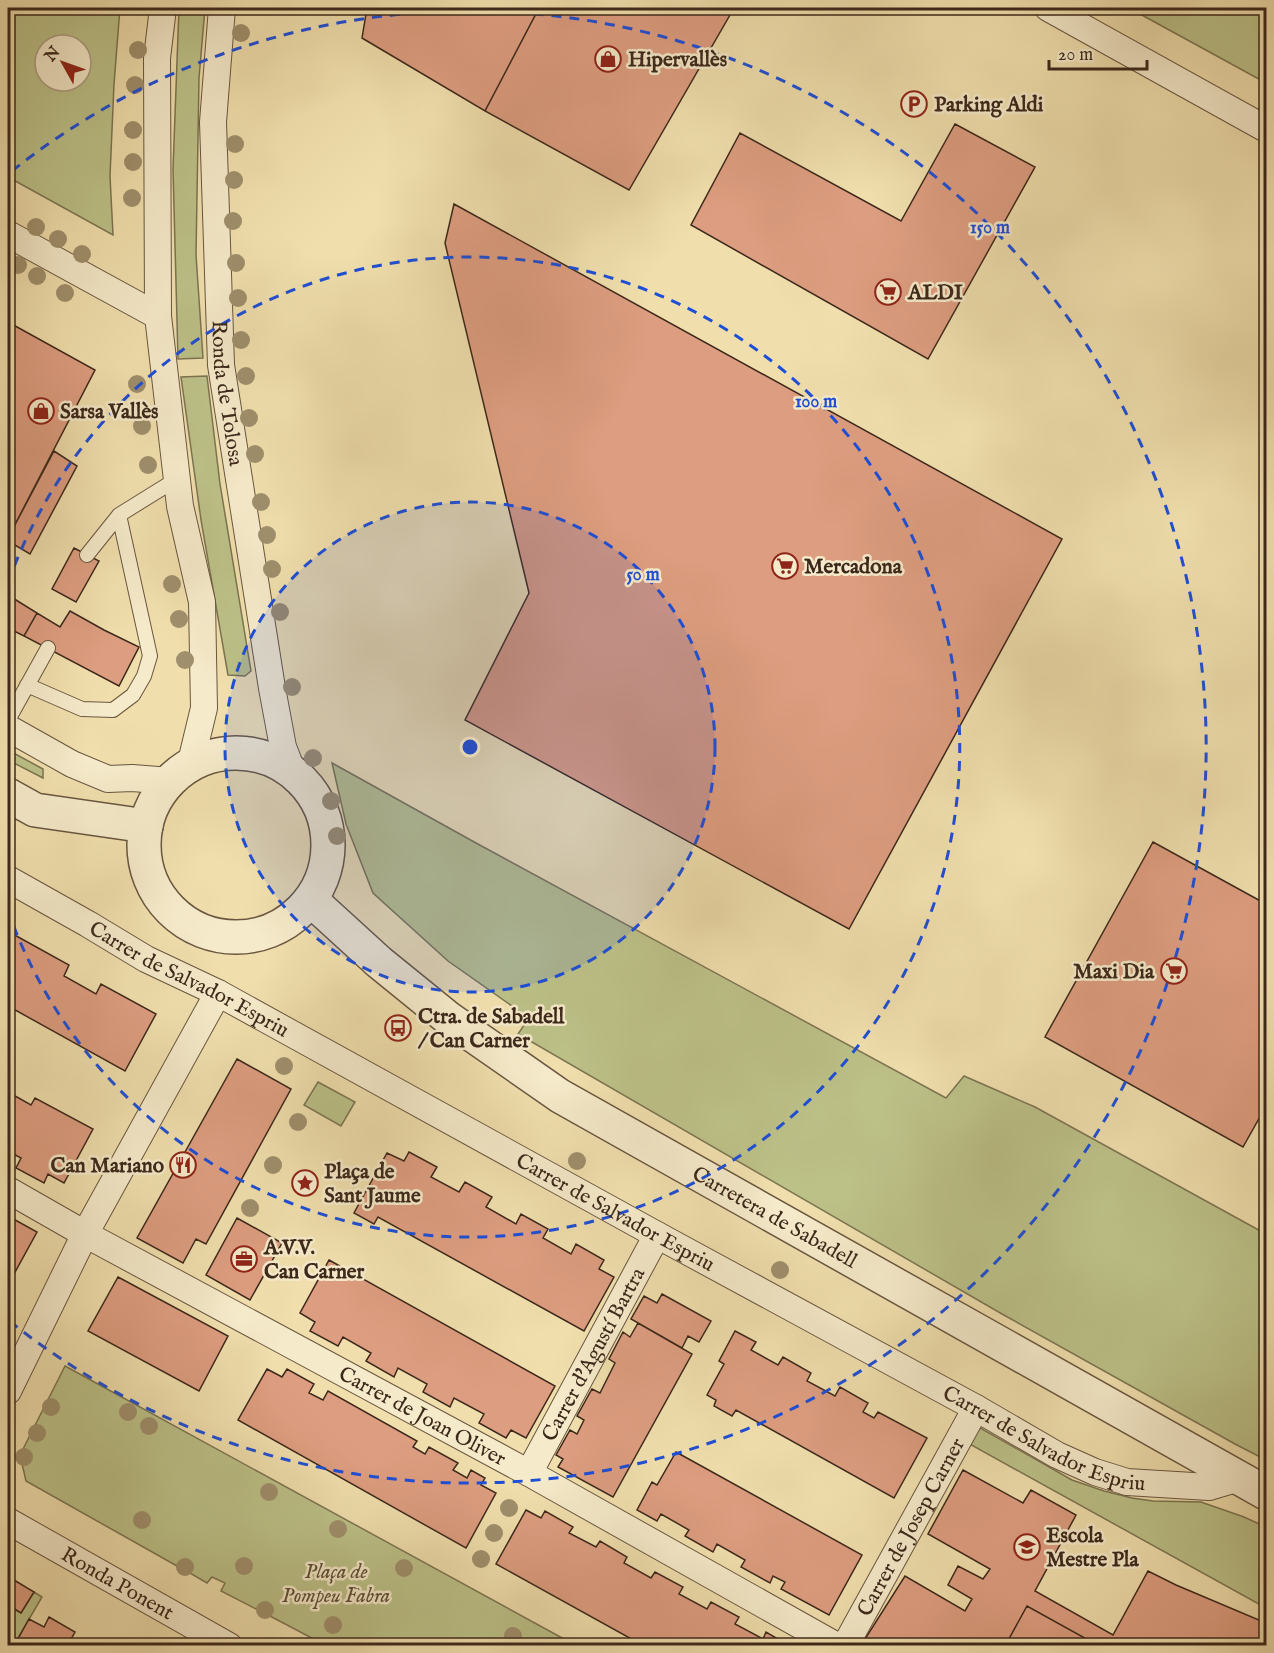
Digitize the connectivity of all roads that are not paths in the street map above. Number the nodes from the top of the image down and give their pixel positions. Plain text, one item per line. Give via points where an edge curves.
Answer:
1 (164, 8) edge
2 (222, 8) edge
3 (1048, 8) edge
4 (1266, 129) edge
5 (8, 234) edge
6 (158, 316) junction
7 (177, 479) junction
8 (119, 515) junction
9 (87, 555) dead end
10 (48, 648) dead end
11 (27, 685) junction
12 (8, 720) edge
13 (8, 728) edge
14 (293, 773) junction
15 (181, 774) junction
16 (8, 795) edge
17 (146, 826) junction
18 (8, 879) edge
19 (312, 900) junction
20 (218, 993) junction
21 (8, 1190) edge
22 (85, 1234) junction
23 (657, 1235) junction
24 (8, 1391) edge
25 (976, 1408) junction
26 (529, 1473) junction
27 (1253, 1485) edge
28 (8, 1521) edge
29 (229, 1646) edge
30 (837, 1646) edge
31 (845, 1646) edge

1 - 6 street via 157,58
2 - 14 street, Ronda de Tolosa via 213,122 221,365 272,688 283,747
3 - 4 street
5 - 6 street
6 - 7 street
7 - 8 lane
7 - 15 street via 201,602 204,708
8 - 9 lane
8 - 11 lane via 150,656 144,676 133,695 113,710 82,709
10 - 11 lane
11 - 12 lane
13 - 15 street via 108,779
14 - 15 street via 267,758 237,753 207,757
14 - 19 street via 314,796 326,824 328,854
15 - 17 street via 159,794
16 - 17 street via 35,810
17 - 19 street via 144,852 150,882 167,907 191,926 219,937 249,937 279,927
18 - 20 street, Carrer de Salvador Espriu via 146,959
19 - 27 street, Carretera de Sabadell via 448,1018 560,1096
20 - 22 street
20 - 23 street, Carrer de Salvador Espriu
21 - 22 street, Carrer de Joan Oliver
22 - 24 street
22 - 26 street, Carrer de Joan Oliver
23 - 25 street, Carrer de Salvador Espriu
23 - 26 street, Carrer d'Agustí Bartra
25 - 27 street, Carrer de Salvador Espriu via 1058,1455 1127,1482 1209,1487
25 - 31 street, Carrer de Josep Carner
26 - 30 street, Carrer de Joan Oliver
28 - 29 street, Ronda Ponent

